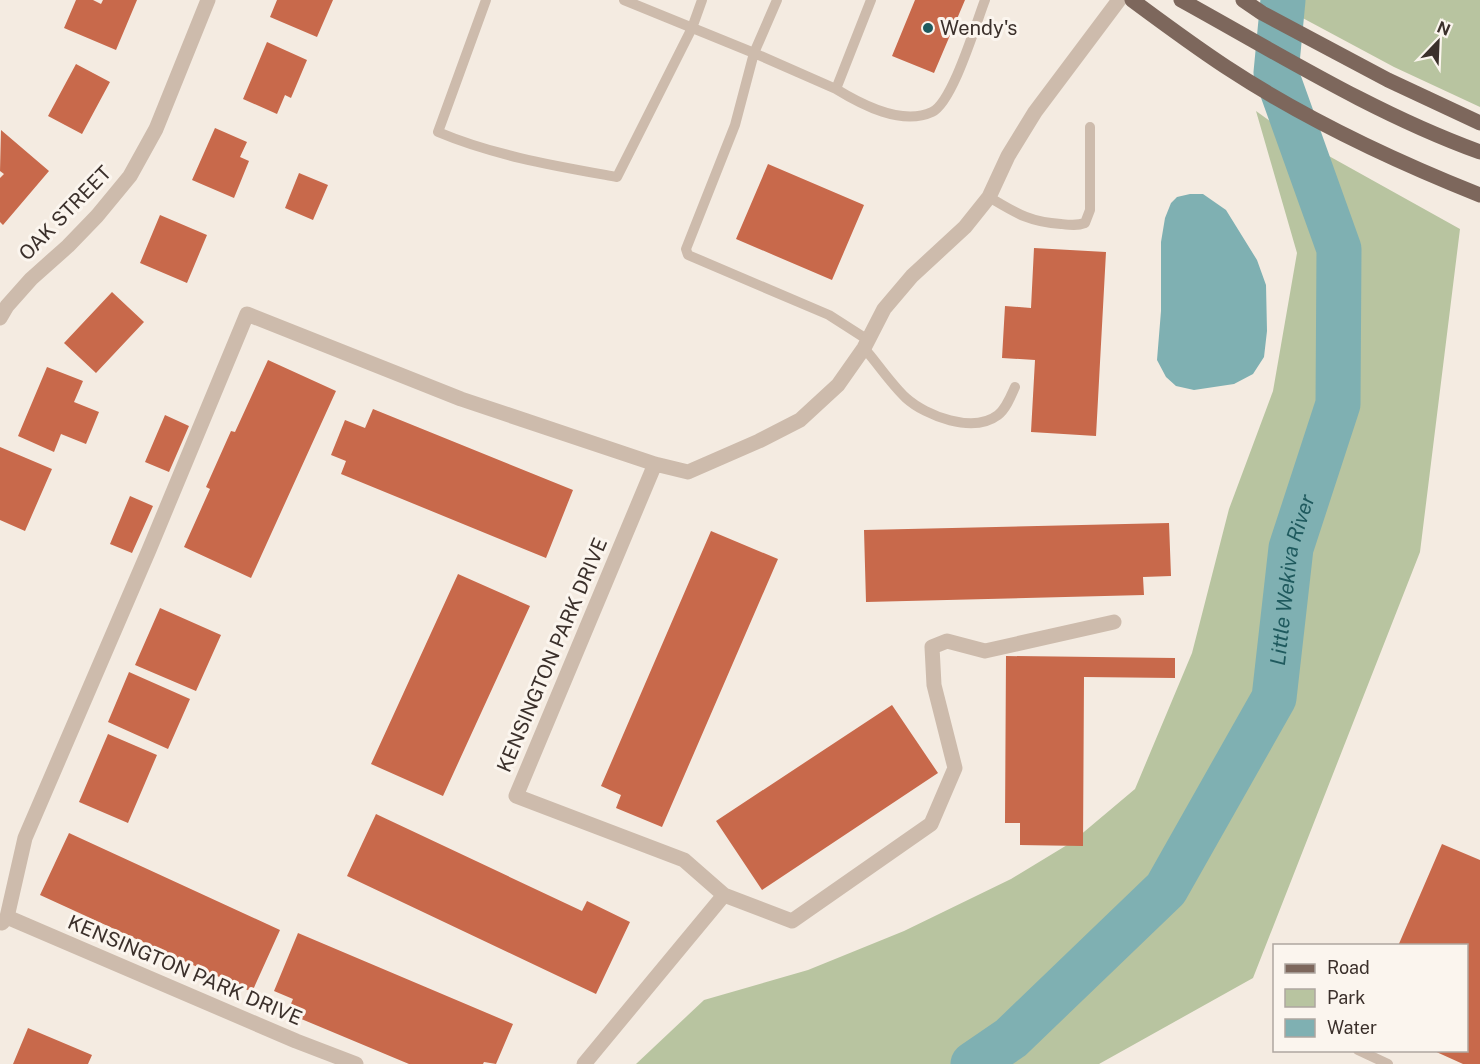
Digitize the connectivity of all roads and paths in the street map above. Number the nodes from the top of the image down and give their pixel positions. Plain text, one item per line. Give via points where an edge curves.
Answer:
1 (208, 0) edge
2 (486, 0) edge
3 (624, 0) edge
4 (702, 0) edge
5 (777, 0) edge
6 (871, 0) edge
7 (985, 0) edge
8 (1119, 0) edge
9 (1132, 0) edge
10 (1181, 0) edge
11 (1243, 0) edge
12 (692, 28) junction
13 (754, 53) junction
14 (836, 89) junction
15 (1480, 123) edge
16 (1090, 127) dead end
17 (1480, 152) edge
18 (1480, 195) edge
19 (989, 197) junction
20 (0, 318) edge
21 (866, 344) junction
22 (1015, 387) dead end
23 (655, 464) junction
24 (1114, 622) dead end
25 (724, 895) junction
26 (3, 921) edge
27 (1362, 1052) edge
28 (356, 1064) edge
29 (584, 1064) edge
30 (1388, 1064) edge

1 - 20 street, OAK STREET via 156,129 130,176 90,224 31,279
2 - 12 lane via 438,132 469,145 617,177
3 - 12 lane
4 - 12 lane
5 - 13 lane
6 - 14 lane
7 - 14 lane via 947,96 934,111 912,118 868,108
8 - 19 street via 1035,112
9 - 18 main road via 1226,68 1353,140
10 - 17 main road via 1333,85 1439,138
11 - 15 main road via 1388,80
12 - 13 lane
13 - 14 lane
13 - 21 lane via 735,125 686,249 688,255 829,315
16 - 19 lane via 1090,210 1085,223 1045,223 1025,218
19 - 21 street via 965,227 884,309
21 - 22 lane via 907,398 935,416 960,423 998,416
21 - 23 street via 838,385 800,420 688,472
23 - 25 street, KENSINGTON PARK DRIVE via 516,796 684,860
23 - 26 street via 461,399 247,314 25,838
24 - 25 street via 985,651 946,641 932,647 934,685 955,768 931,824 792,921
25 - 29 street
26 - 28 street, KENSINGTON PARK DRIVE
27 - 30 lane

